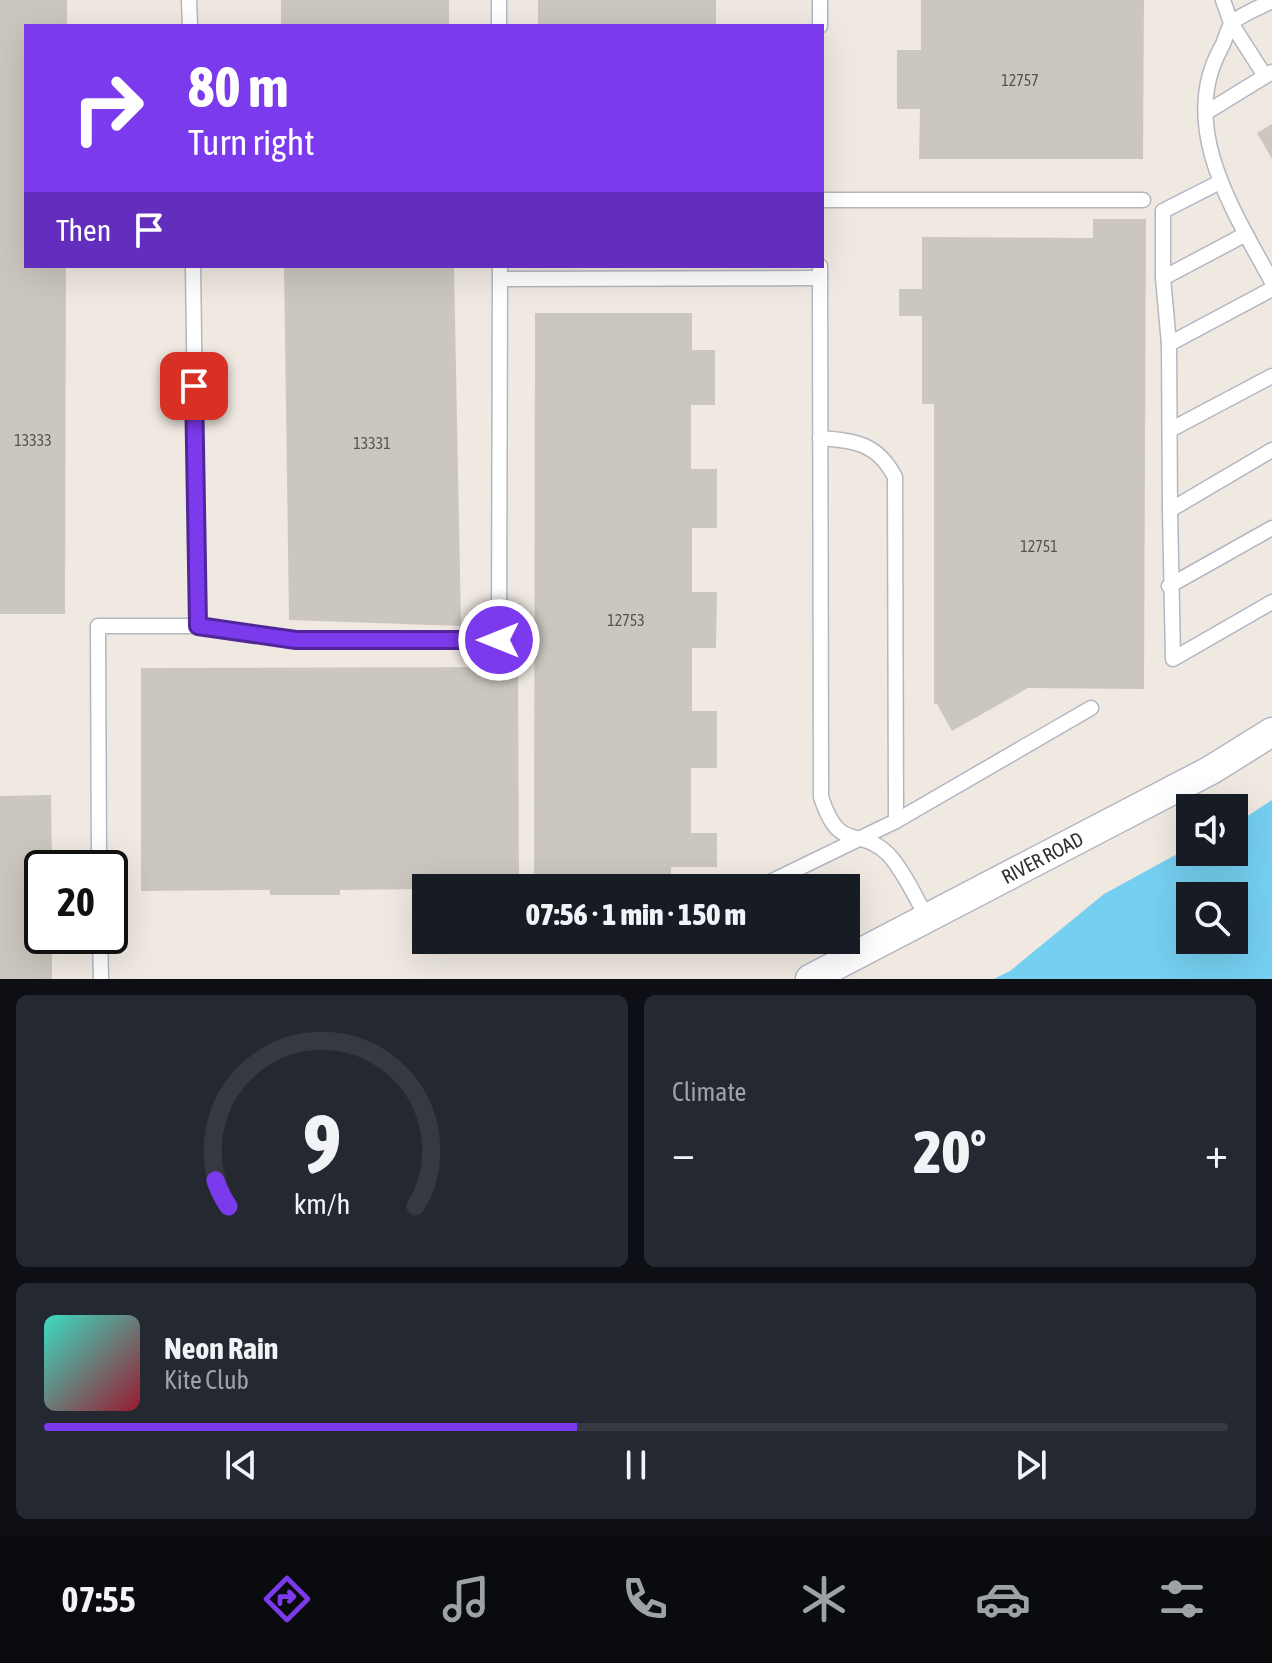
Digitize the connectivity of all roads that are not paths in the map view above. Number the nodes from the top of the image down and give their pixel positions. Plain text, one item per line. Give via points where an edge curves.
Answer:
1 (189, 0) edge
2 (499, 0) edge
3 (820, 0) edge
4 (1223, 0) edge
5 (1272, 1) edge
6 (1231, 23) junction
7 (190, 24) edge
8 (499, 24) edge
9 (820, 24) edge
10 (1268, 74) edge
11 (1207, 112) junction
12 (1218, 183) junction
13 (824, 200) edge
14 (1143, 200) dead end
15 (1246, 234) junction
16 (193, 268) edge
17 (820, 272) edge
18 (500, 273) edge
19 (1163, 278) junction
20 (1272, 282) edge
21 (1272, 289) edge
22 (1169, 344) junction
23 (1272, 376) edge
24 (1170, 430) junction
25 (820, 438) junction
26 (1272, 450) edge
27 (1170, 510) junction
28 (1272, 528) edge
29 (1169, 586) junction
30 (1272, 602) edge
31 (198, 626) junction
32 (1091, 708) dead end
33 (1272, 732) edge
34 (896, 821) junction
35 (853, 840) junction
36 (99, 850) edge
37 (786, 874) edge
38 (928, 919) junction
39 (100, 954) edge
40 (101, 979) edge
41 (810, 979) edge

1 - 7 lane
2 - 8 lane
3 - 9 lane
4 - 6 lane
5 - 6 lane
6 - 10 lane
6 - 11 lane via 1212,61
10 - 11 lane
11 - 12 lane
12 - 15 lane
12 - 19 lane via 1163,211
13 - 14 lane
15 - 19 lane
15 - 20 lane
16 - 31 lane
17 - 18 lane
17 - 25 lane
18 - 31 lane via 499,640 296,640
19 - 22 lane
21 - 22 lane
22 - 24 lane
23 - 24 lane
24 - 27 lane
25 - 34 lane via 849,440 884,455 895,477
25 - 35 lane via 821,797 830,824
26 - 27 lane
27 - 29 lane
28 - 29 lane
29 - 30 lane via 1173,659
31 - 36 lane via 98,626
32 - 34 lane
33 - 38 street, RIVER ROAD via 1211,770
34 - 35 lane
35 - 37 lane
35 - 38 lane via 889,855
38 - 41 street, RIVER ROAD
39 - 40 lane

